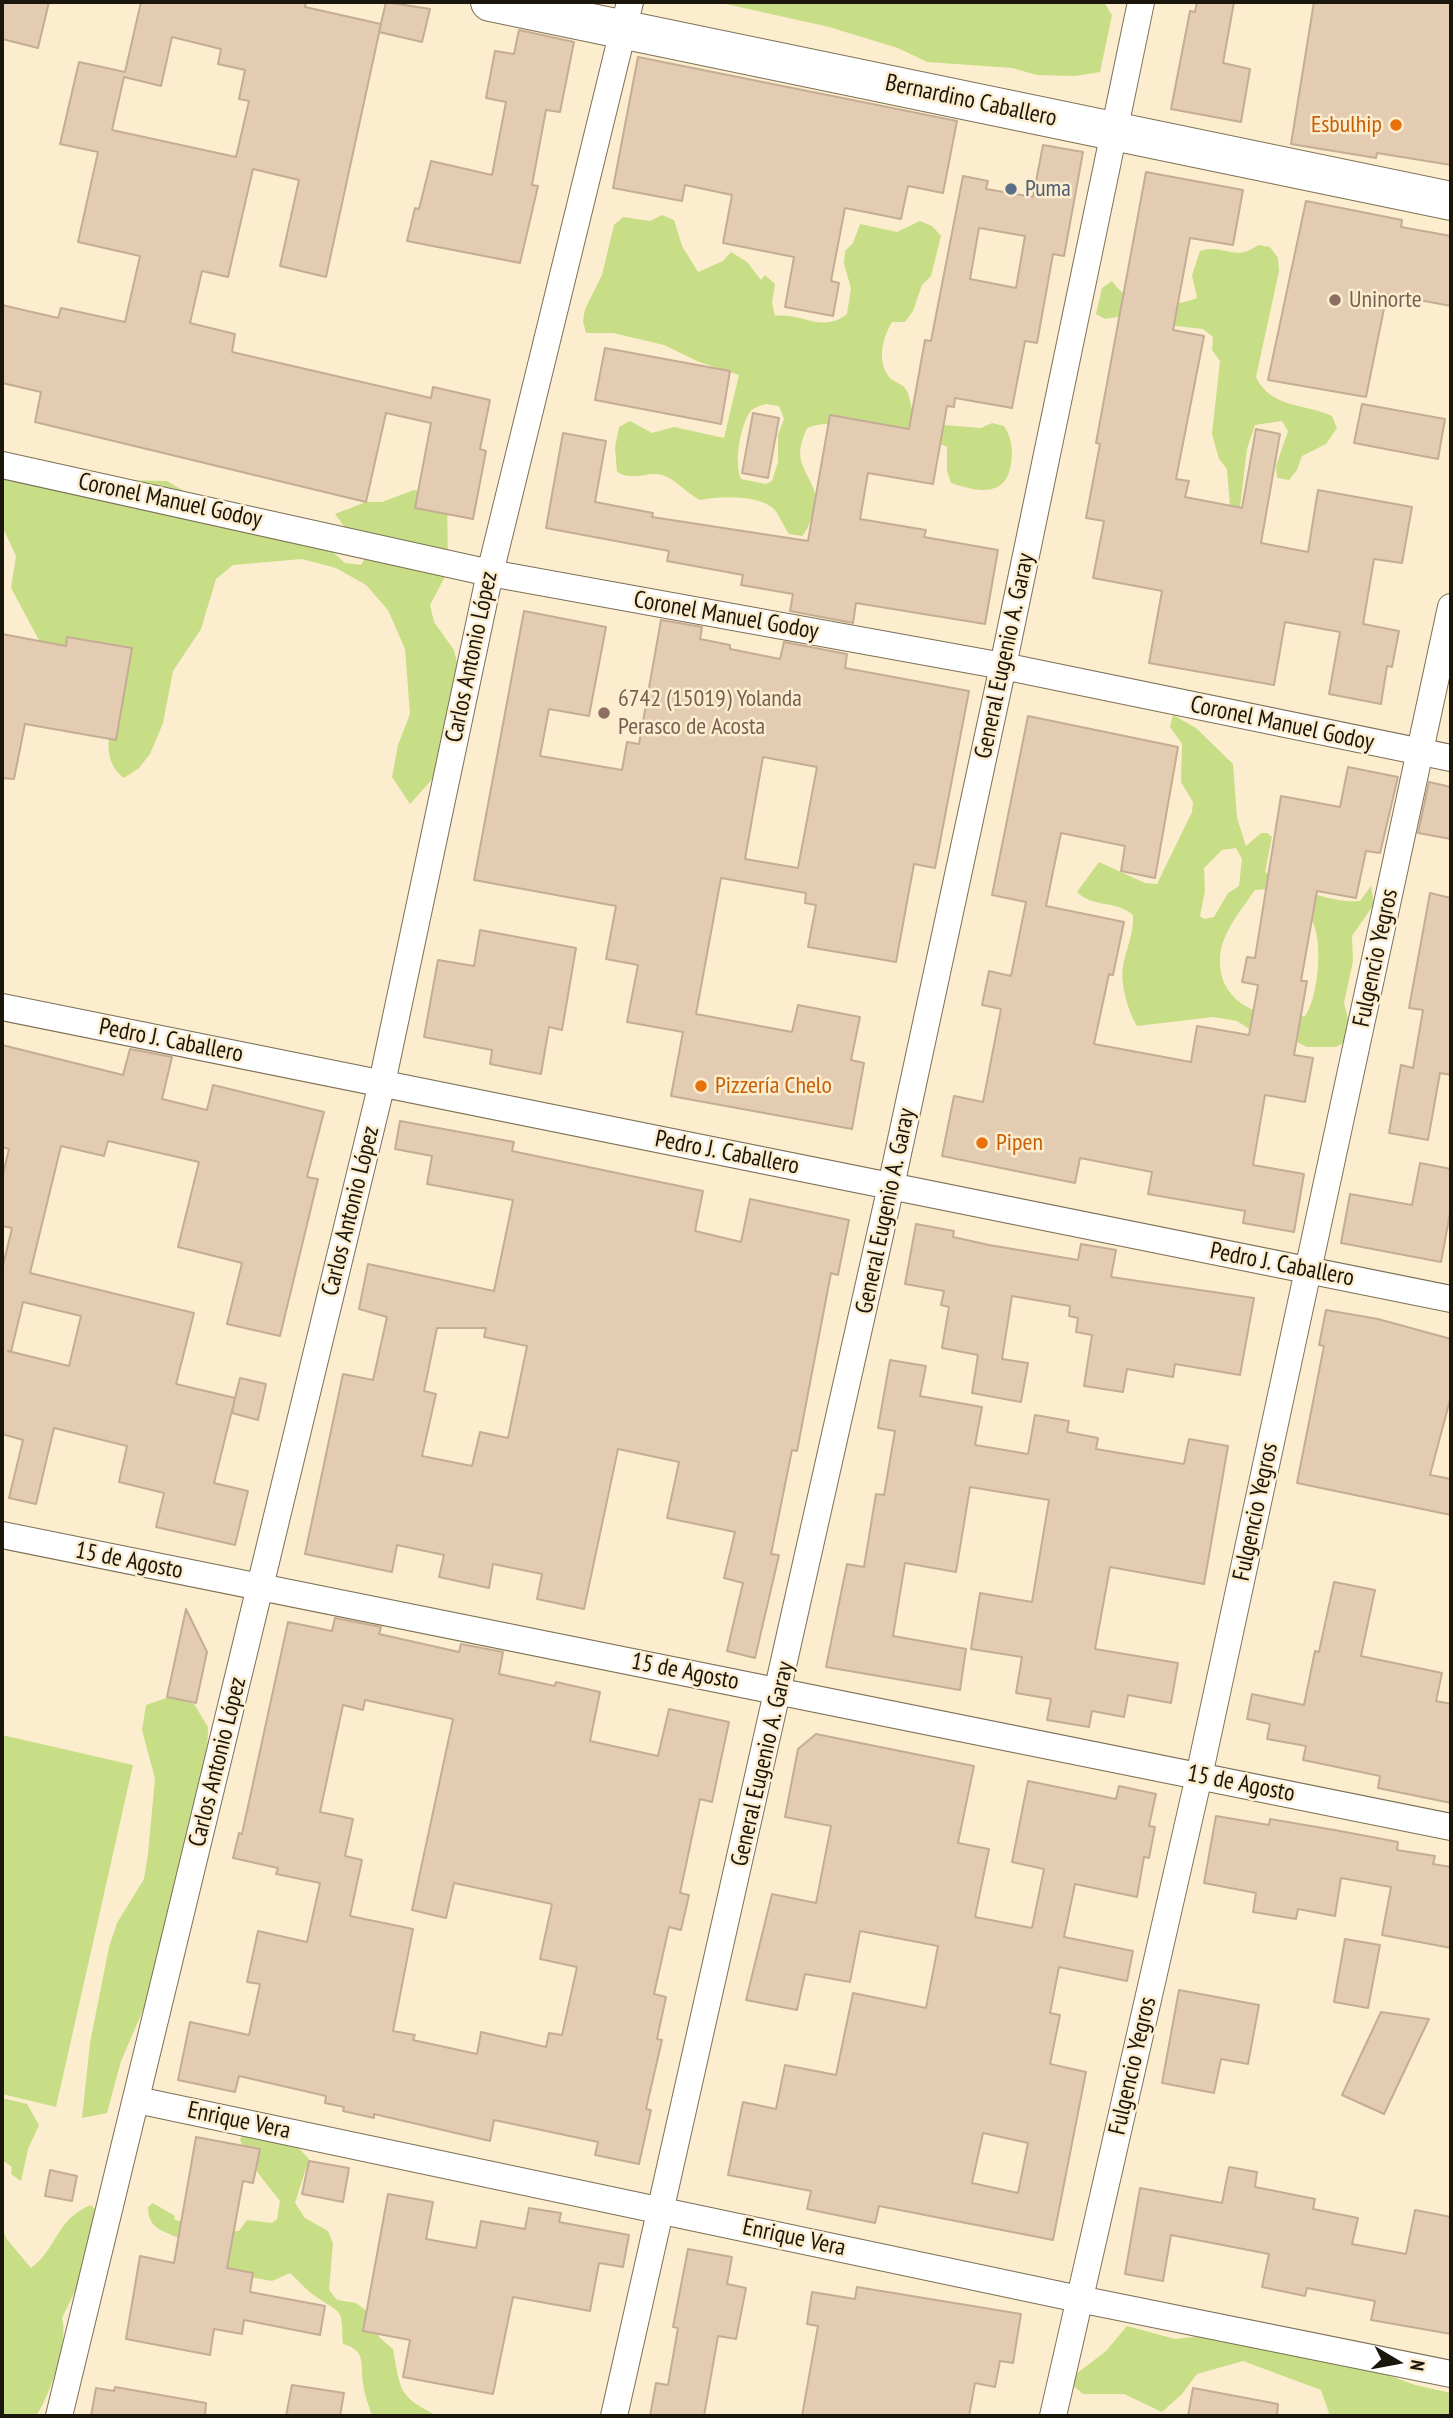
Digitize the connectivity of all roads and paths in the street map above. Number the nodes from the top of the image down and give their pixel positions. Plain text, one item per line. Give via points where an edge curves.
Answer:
1 (490, 2) edge
2 (1141, 2) edge
3 (627, 15) edge
4 (1113, 131) junction
5 (1451, 201) edge
6 (2, 465) edge
7 (490, 573) junction
8 (1451, 607) edge
9 (1003, 666) junction
10 (1421, 752) junction
11 (1451, 758) edge
12 (2, 1007) edge
13 (382, 1083) junction
14 (891, 1186) junction
15 (1308, 1270) junction
16 (1451, 1299) edge
17 (2, 1535) edge
18 (260, 1587) junction
19 (780, 1691) junction
20 (1199, 1776) junction
21 (1451, 1826) edge
22 (137, 2099) junction
23 (661, 2210) junction
24 (1079, 2299) junction
25 (1451, 2374) edge
26 (59, 2416) edge
27 (614, 2416) edge
28 (1053, 2416) edge

1 - 3 highway, Bernardino Caballero
2 - 4 street, General Eugenio A. Garay
3 - 4 highway, Bernardino Caballero
3 - 7 street, Carlos Antonio López
4 - 5 highway, Bernardino Caballero
4 - 9 street, General Eugenio A. Garay
6 - 7 street, Coronel Manuel Godoy
7 - 9 street, Coronel Manuel Godoy
7 - 13 street, Carlos Antonio López
8 - 10 street, Fulgencio Yegros
9 - 10 street, Coronel Manuel Godoy
9 - 14 street, General Eugenio A. Garay
10 - 11 street, Coronel Manuel Godoy
10 - 15 street, Fulgencio Yegros
12 - 13 street, Pedro J. Caballero
13 - 14 street, Pedro J. Caballero
13 - 18 street, Carlos Antonio López
14 - 15 street, Pedro J. Caballero
14 - 19 street, General Eugenio A. Garay
15 - 16 street, Pedro J. Caballero
15 - 20 street, Fulgencio Yegros
17 - 18 street, 15 de Agosto
18 - 19 street, 15 de Agosto
18 - 22 street, Carlos Antonio López
19 - 20 street, 15 de Agosto
19 - 23 street, General Eugenio A. Garay
20 - 21 street, 15 de Agosto
20 - 24 street, Fulgencio Yegros
22 - 23 street, Enrique Vera
22 - 26 street, Carlos Antonio López
23 - 24 street, Enrique Vera
23 - 27 street, General Eugenio A. Garay
24 - 25 street, Enrique Vera
24 - 28 street, Fulgencio Yegros

